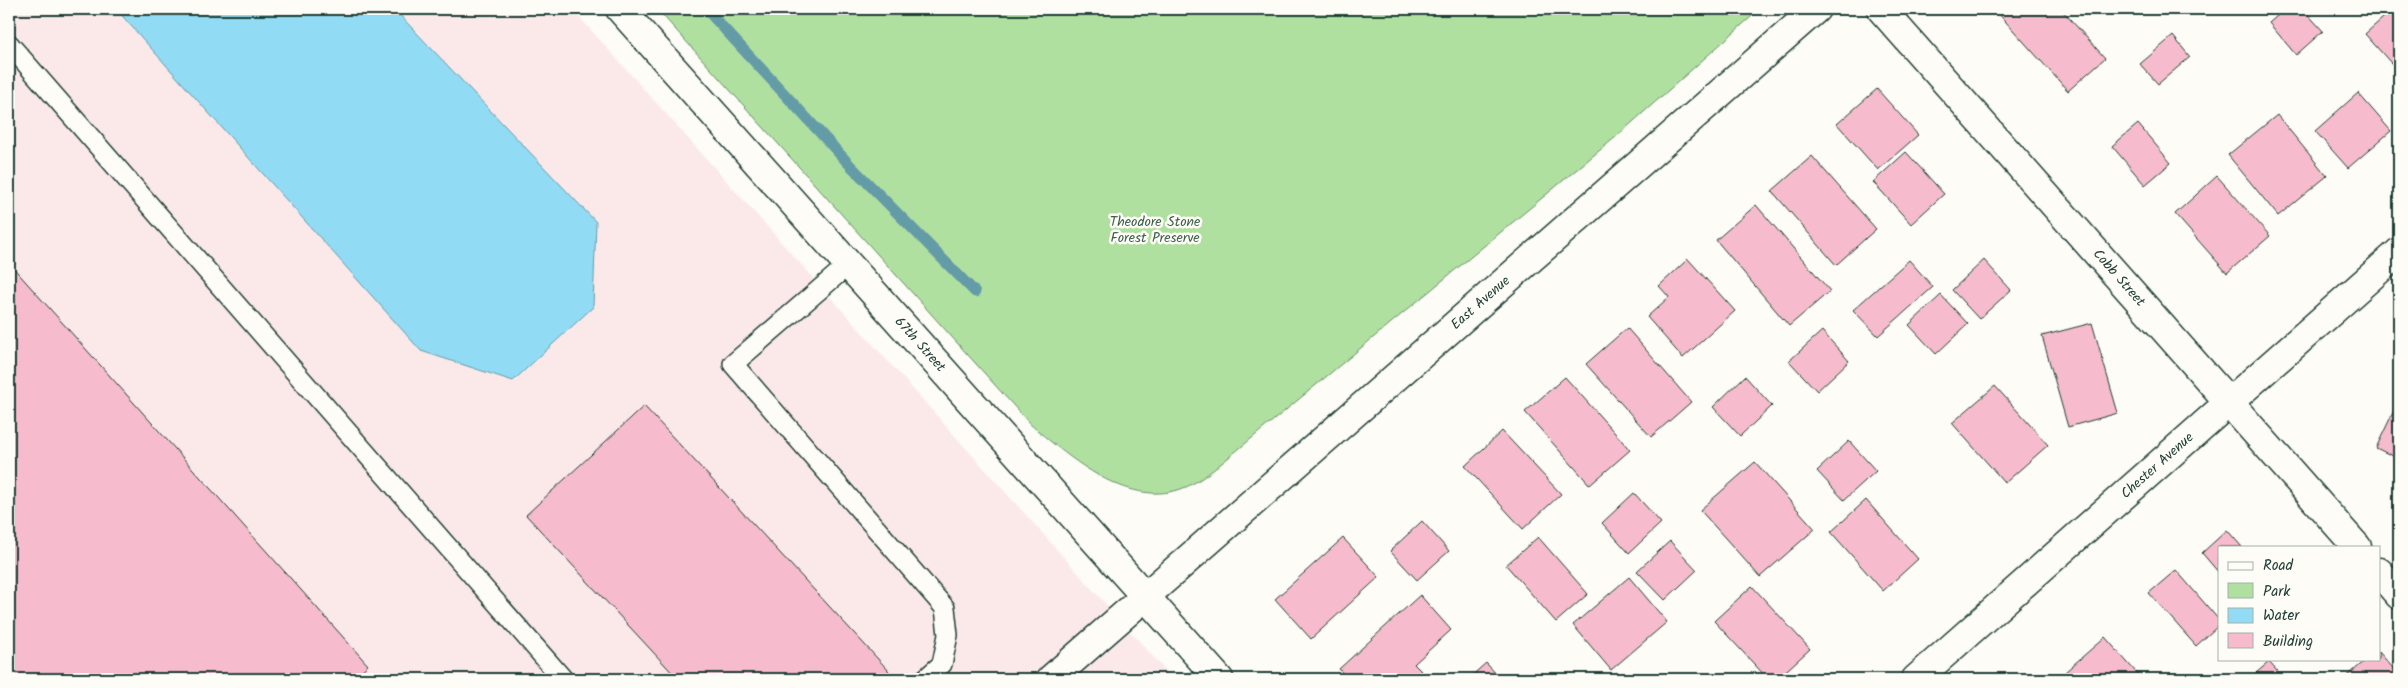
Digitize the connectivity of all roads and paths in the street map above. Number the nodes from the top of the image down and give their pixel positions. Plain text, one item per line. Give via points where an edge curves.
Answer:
1 (620, 9) edge
2 (1816, 9) edge
3 (1881, 9) edge
4 (9, 44) edge
5 (2399, 252) edge
6 (849, 264) junction
7 (2229, 402) junction
8 (2356, 546) edge
9 (2380, 573) edge
10 (1145, 595) junction
11 (2399, 595) edge
12 (563, 679) edge
13 (925, 679) edge
14 (1051, 679) edge
15 (1219, 679) edge
16 (1916, 679) edge

1 - 6 street, 67th Street
2 - 10 street, East Avenue
3 - 7 street, Cobb Street
4 - 12 lane
5 - 7 street, Chester Avenue
6 - 10 street, 67th Street
6 - 13 lane via 733,364 945,608 948,635 942,664
7 - 8 street, Cobb Street
7 - 16 street, Chester Avenue
9 - 11 street
10 - 14 street, East Avenue
10 - 15 street, 67th Street

